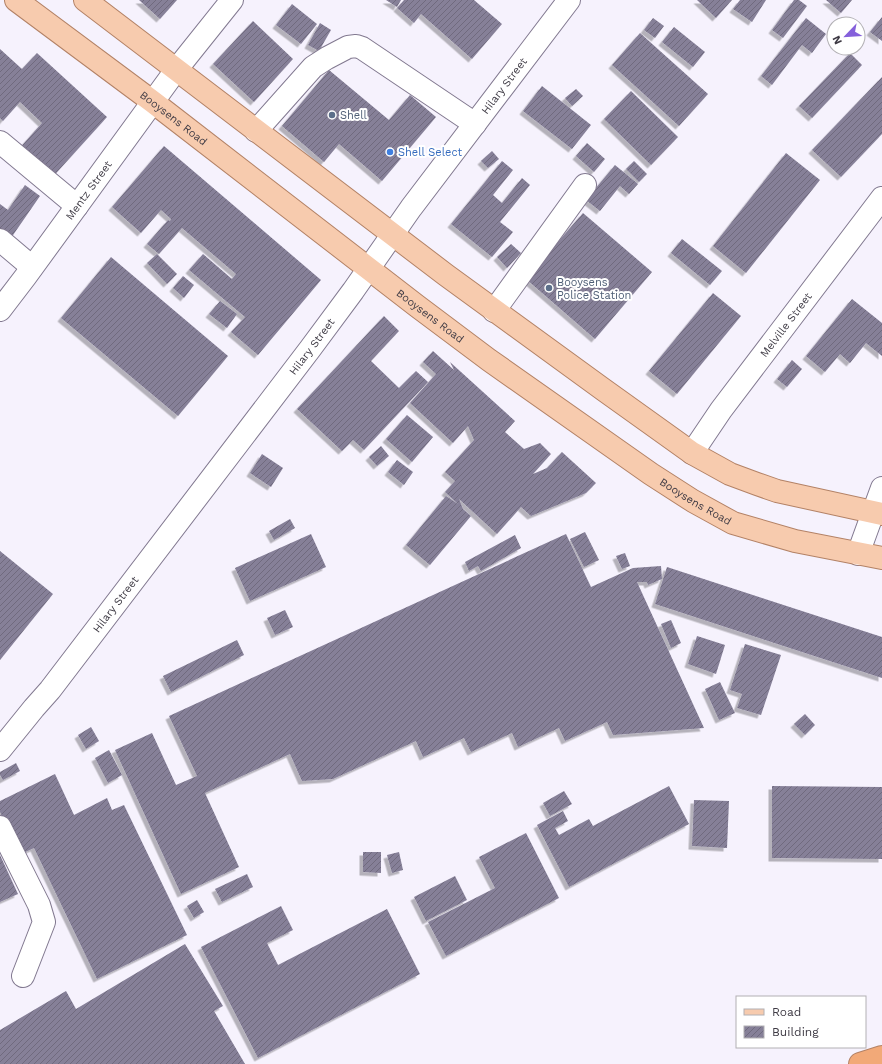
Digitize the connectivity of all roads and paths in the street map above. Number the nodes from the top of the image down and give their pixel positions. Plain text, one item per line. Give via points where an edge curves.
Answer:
1 (16, 0) edge
2 (85, 0) edge
3 (232, 0) edge
4 (569, 0) edge
5 (176, 70) junction
6 (153, 102) junction
7 (475, 124) junction
8 (256, 131) junction
9 (0, 142) edge
10 (585, 185) dead end
11 (882, 198) edge
12 (77, 206) junction
13 (393, 234) junction
14 (0, 240) edge
15 (32, 267) junction
16 (368, 268) junction
17 (0, 310) edge
18 (494, 310) junction
19 (692, 453) junction
20 (882, 488) edge
21 (877, 513) edge
22 (858, 554) junction
23 (882, 558) edge
24 (0, 750) edge
25 (0, 827) edge
26 (23, 976) dead end
27 (882, 1057) edge
28 (860, 1064) edge

1 - 6 main road, Booysens Road
2 - 5 main road
3 - 5 street, Mentz Street
4 - 7 street, Hilary Street
5 - 6 street, Mentz Street
5 - 8 main road
6 - 12 street, Mentz Street
6 - 16 main road, Booysens Road
7 - 8 street via 356,46 348,47 313,67
7 - 13 street, Hilary Street
8 - 13 main road
9 - 12 street
10 - 18 street
11 - 19 street, Melville Street via 721,410
12 - 15 street, Mentz Street
13 - 16 street, Hilary Street
13 - 18 main road
14 - 15 street
15 - 17 street, Mentz Street
16 - 22 main road, Booysens Road via 489,360 693,501 733,523 794,541
16 - 24 street, Hilary Street via 306,355 50,690
18 - 19 main road
19 - 21 main road via 730,474 777,491
20 - 21 street
21 - 22 street
22 - 23 main road, Booysens Road
25 - 26 street via 39,904 44,922
27 - 28 highway

